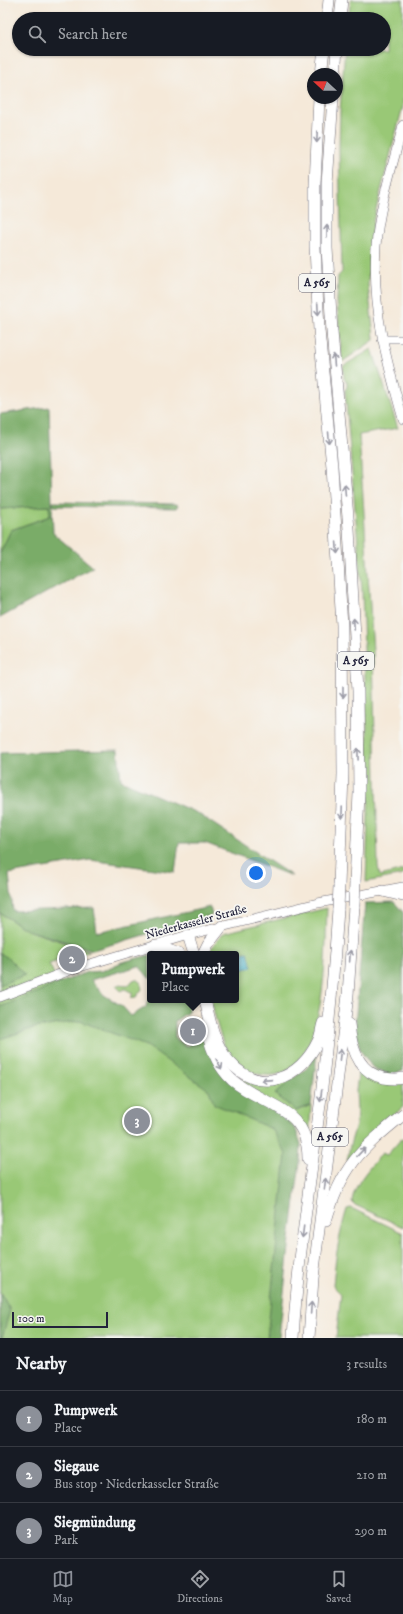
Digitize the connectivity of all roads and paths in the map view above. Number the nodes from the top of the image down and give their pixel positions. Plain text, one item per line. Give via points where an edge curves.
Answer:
1 (329, 0) edge
2 (342, 0) edge
3 (327, 12) edge
4 (341, 12) edge
5 (323, 56) edge
6 (336, 56) edge
7 (322, 68) edge
8 (335, 68) edge
9 (319, 104) edge
10 (332, 104) edge
11 (403, 125) edge
12 (381, 339) junction
13 (403, 339) edge
14 (403, 419) edge
15 (403, 887) edge
16 (383, 891) junction
17 (403, 896) edge
18 (222, 926) junction
19 (185, 936) junction
20 (155, 945) junction
21 (171, 951) edge
22 (186, 951) edge
23 (192, 951) edge
24 (204, 951) edge
25 (334, 974) junction
26 (348, 995) junction
27 (0, 997) edge
28 (200, 1003) edge
29 (206, 1003) edge
30 (403, 1078) edge
31 (403, 1115) edge
32 (308, 1194) junction
33 (313, 1278) junction
34 (294, 1338) edge
35 (308, 1338) edge

1 - 3 highway
2 - 4 highway
5 - 7 highway
6 - 8 highway
9 -> 25 highway, A 565, bridge via 314,247 342,632 343,774 340,886
26 -> 10 highway, A 565, bridge via 359,793 358,691 349,529 327,248 327,183
11 - 12 main road via 382,209 376,245 375,280
12 - 13 street
12 - 14 main road
15 - 16 main road, Niederkasseler Straße
16 - 17 highway
16 - 18 main road, Niederkasseler Straße
18 - 19 main road, Niederkasseler Straße
18 - 24 highway
19 - 20 main road, Niederkasseler Straße
19 - 22 highway
19 - 23 highway
20 - 21 highway
20 - 27 main road, Niederkasseler Straße via 64,973
25 -> 29 highway via 319,1040 312,1052 298,1069 270,1081 250,1077 240,1072 228,1060 212,1029
25 -> 32 highway, A 565
26 - 30 highway via 350,1041 358,1058 364,1067 378,1076
33 -> 26 highway, A 565
28 -> 32 highway via 214,1054 224,1071 233,1081 281,1108 297,1124 305,1137 308,1149
33 -> 31 highway via 329,1208 347,1170 370,1142
32 -> 34 highway, A 565 via 296,1285
35 -> 33 highway, A 565

